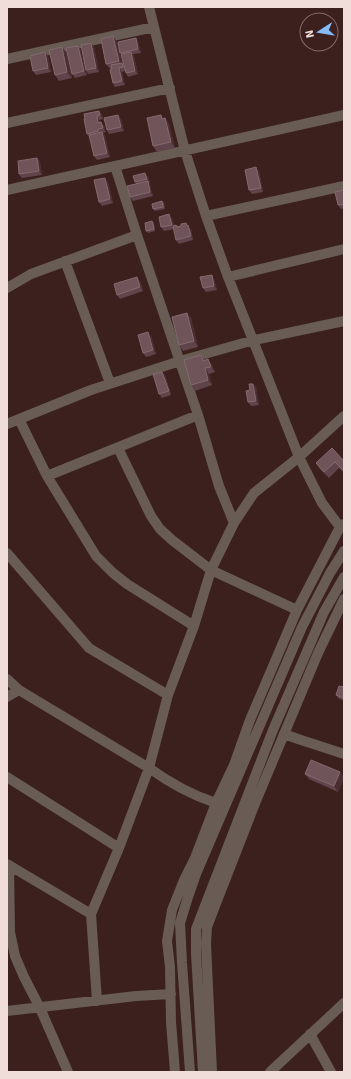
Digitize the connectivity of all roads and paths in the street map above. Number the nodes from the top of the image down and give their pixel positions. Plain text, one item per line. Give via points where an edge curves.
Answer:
1 (149, 7) edge
2 (154, 27) junction
3 (7, 59) edge
4 (170, 88) junction
5 (344, 115) edge
6 (7, 123) edge
7 (185, 151) junction
8 (115, 166) junction
9 (344, 186) edge
10 (7, 190) edge
11 (206, 216) junction
12 (137, 236) junction
13 (344, 249) edge
14 (65, 261) junction
15 (228, 277) junction
16 (7, 288) edge
17 (344, 321) edge
18 (254, 340) junction
19 (180, 361) junction
20 (110, 383) junction
21 (198, 415) junction
22 (344, 416) edge
23 (19, 419) junction
24 (7, 424) edge
25 (118, 448) junction
26 (299, 457) junction
27 (47, 476) junction
28 (234, 523) junction
29 (342, 525) edge
30 (344, 551) edge
31 (7, 553) edge
32 (211, 570) junction
33 (344, 577) edge
34 (344, 599) edge
35 (297, 610) junction
36 (194, 626) junction
37 (7, 678) edge
38 (19, 690) junction
39 (168, 695) junction
40 (7, 697) edge
41 (284, 734) junction
42 (344, 754) edge
43 (149, 768) junction
44 (7, 777) edge
45 (216, 803) junction
46 (119, 848) junction
47 (8, 865) edge
48 (91, 914) junction
49 (171, 994) junction
50 (97, 1000) junction
51 (344, 1003) edge
52 (40, 1008) junction
53 (7, 1011) edge
54 (310, 1034) junction
55 (68, 1072) edge
56 (175, 1072) edge
57 (190, 1072) edge
58 (203, 1072) edge
59 (212, 1072) edge
60 (270, 1072) edge
61 (331, 1072) edge

1 - 2 street
2 - 3 street
2 - 4 street
4 - 6 street
4 - 7 street
5 - 7 street
7 - 8 street
7 - 11 street
8 - 10 street
8 - 12 street
9 - 11 street
11 - 15 street
12 - 14 street
12 - 19 street
13 - 15 street
14 - 16 street via 31,274
14 - 20 street
15 - 18 street
17 - 18 street
18 - 19 street
18 - 26 street
19 - 20 street
19 - 21 street
20 - 23 street
21 - 25 street
21 - 28 street
22 - 26 street
23 - 24 street
23 - 27 street
25 - 27 street
25 - 32 street via 160,529
26 - 28 street via 254,493
26 - 29 street via 322,503
27 - 36 street via 96,556 127,584
28 - 32 street
29 - 35 street
30 - 57 street via 302,627 196,874 180,923
31 - 39 street via 89,648
32 - 35 street
32 - 36 street
33 - 58 street via 324,612 273,730 196,929
34 - 41 street
35 - 45 street
36 - 39 street
37 - 38 street
38 - 40 street
38 - 43 street
39 - 43 street
41 - 42 street
41 - 59 street via 208,927 206,944
43 - 45 street via 187,792
43 - 46 street
44 - 46 street
45 - 49 street via 172,910 167,941
46 - 48 street
47 - 48 street
47 - 52 street via 10,932 15,956
48 - 50 street
49 - 50 street
49 - 56 street
50 - 52 street
51 - 54 street
52 - 53 street
52 - 55 street
54 - 60 street
54 - 61 street

